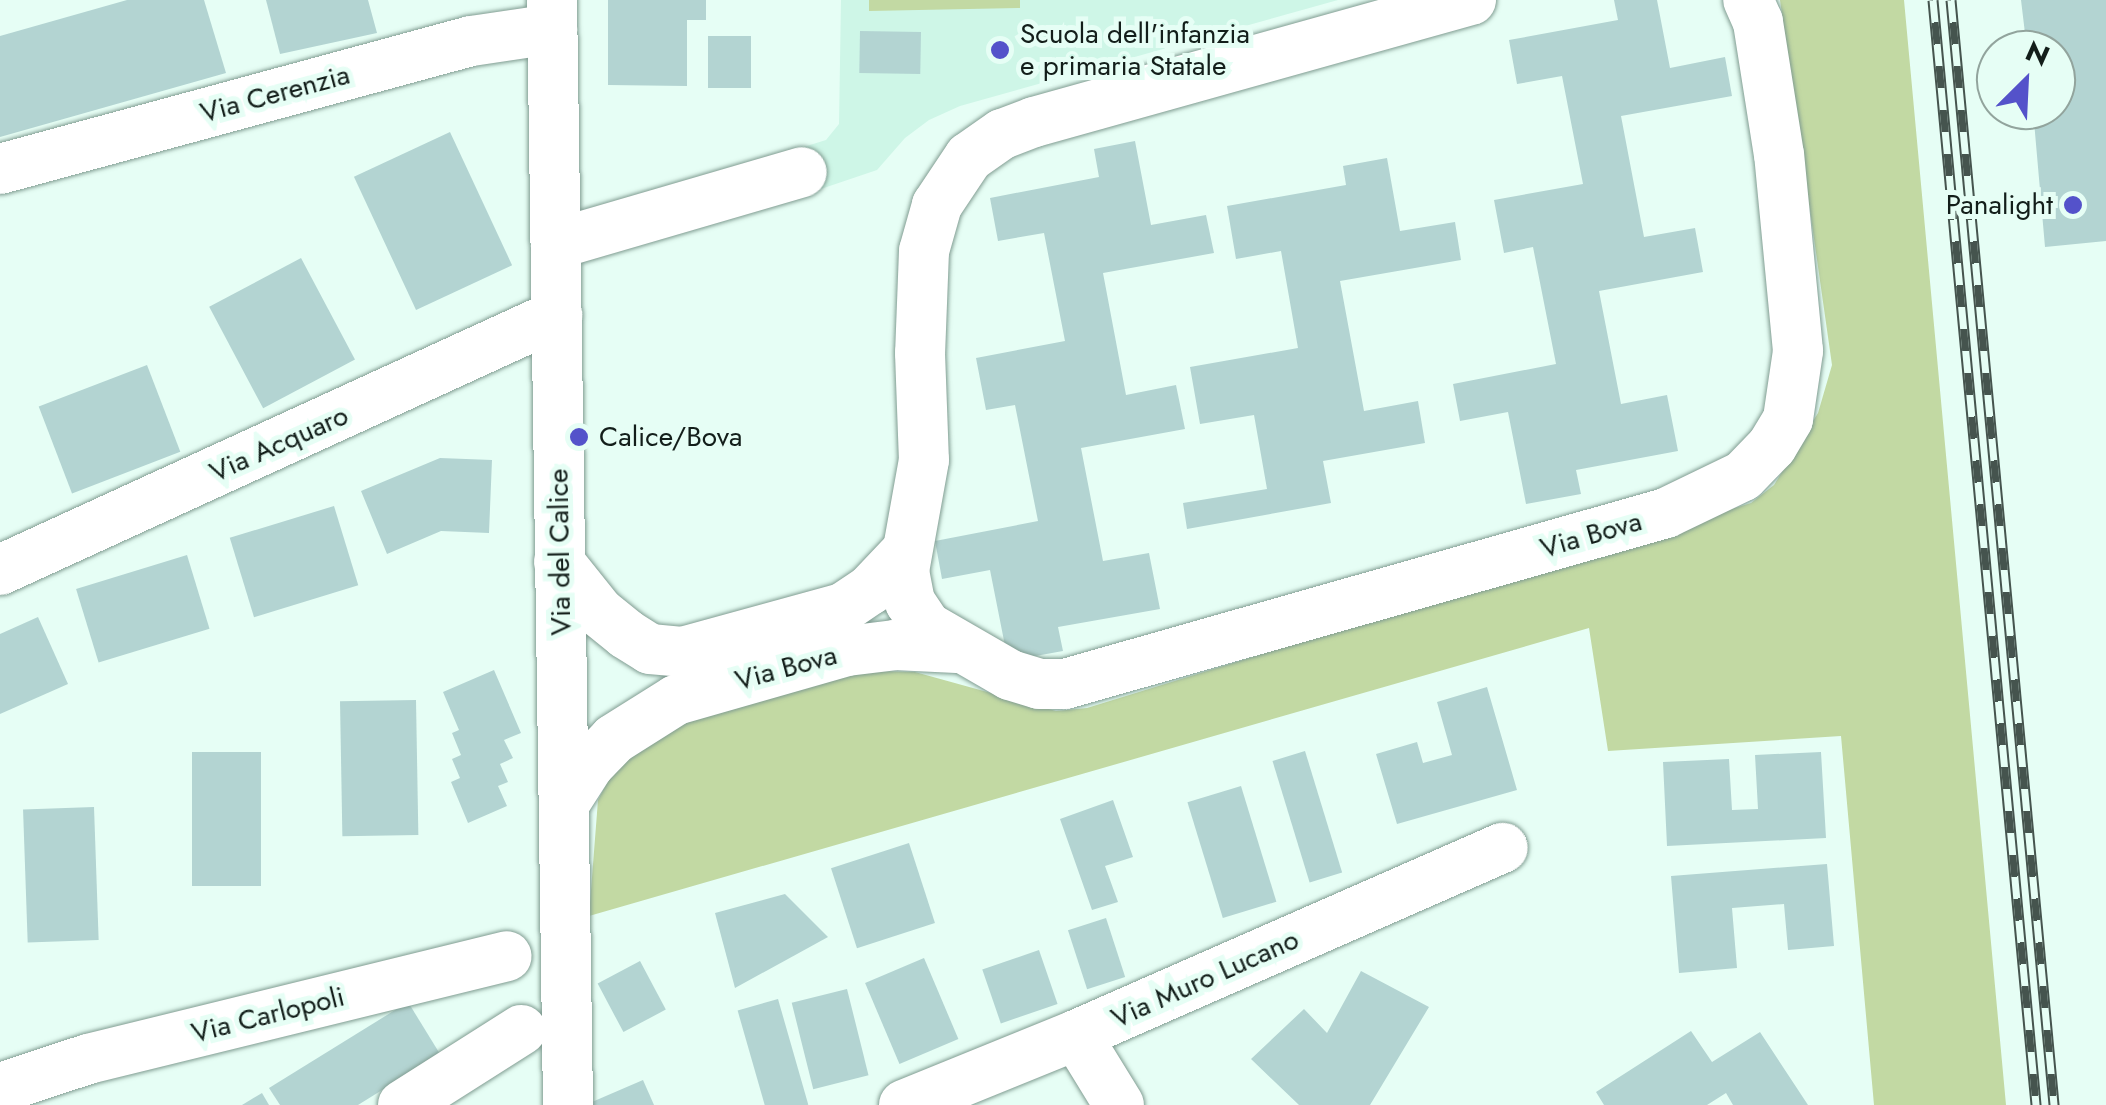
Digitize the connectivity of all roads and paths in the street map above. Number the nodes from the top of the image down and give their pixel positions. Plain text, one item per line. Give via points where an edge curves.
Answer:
1 (504, 0) edge
2 (1471, 0) edge
3 (1748, 0) edge
4 (552, 14) edge
5 (0, 170) edge
6 (802, 172) dead end
7 (556, 244) junction
8 (557, 316) junction
9 (906, 552) junction
10 (558, 562) junction
11 (0, 570) edge
12 (958, 648) junction
13 (650, 649) junction
14 (562, 673) junction
15 (676, 700) junction
16 (564, 804) junction
17 (1504, 848) dead end
18 (506, 956) dead end
19 (521, 1030) dead end
20 (1076, 1035) junction
21 (26, 1090) edge
22 (403, 1105) edge
23 (568, 1105) edge
24 (904, 1105) edge
25 (1119, 1105) edge

1 - 4 street via 519,13
2 - 9 street, Via Bova via 1034,122 970,156 937,204 924,251 924,460
3 - 12 street, Via Bova via 1758,22 1779,155 1798,351 1788,419 1754,467 1666,514 1113,674 1039,684
4 - 5 street, Via Cerenzia
4 - 7 street, Via del Calice
6 - 7 street
7 - 8 street, Via del Calice
8 - 10 street, Via del Calice
8 - 11 street, Via Acquaro
9 - 12 street, Via Bova via 906,591 914,612
9 - 13 street, Via Bova via 870,590 832,612 690,652
10 - 13 street via 599,612
10 - 14 street, Via del Calice
12 - 15 street, Via Bova via 847,651
13 - 14 street, Via Bova via 598,647
14 - 15 street, Via Bova via 606,701
14 - 16 street, Via del Calice
15 - 16 street, Via Bova via 614,738
16 - 23 street, Via del Calice
17 - 20 street, Via Muro Lucano
18 - 21 street, Via Carlopoli
19 - 22 street
20 - 24 street, Via Muro Lucano
20 - 25 street

